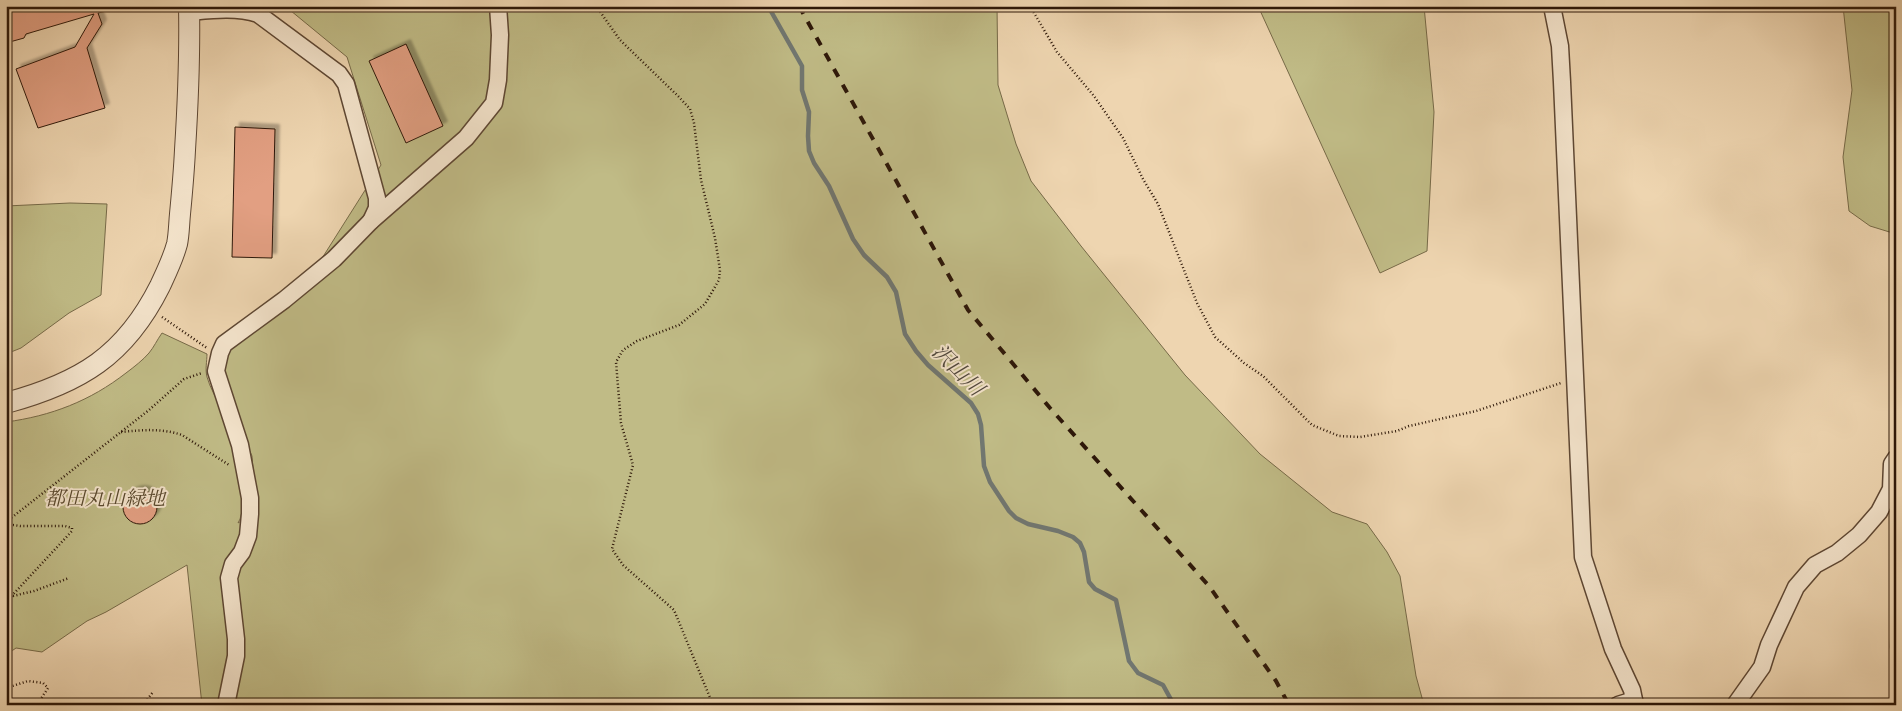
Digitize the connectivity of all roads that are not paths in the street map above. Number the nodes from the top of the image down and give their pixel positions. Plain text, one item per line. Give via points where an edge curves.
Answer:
1 (498, 6) edge
2 (1552, 6) edge
3 (189, 9) edge
4 (262, 10) edge
5 (371, 221) junction
6 (6, 403) edge
7 (1896, 458) edge
8 (1634, 702) edge
9 (226, 705) edge
10 (1618, 705) edge
11 (1735, 705) edge

1 - 5 street via 500,35 494,103 466,138
2 - 8 street via 1560,46 1583,557
3 - 4 street
3 - 6 street via 183,183 177,243 168,269 129,336 107,357 79,376 42,394
4 - 5 street via 339,74 346,84 378,198
5 - 9 street via 334,259 224,344 220,353 216,372 240,445 250,498 248,536 229,578 236,656
7 - 11 street via 1892,464 1891,489 1879,512 1859,535 1815,565 1796,587 1762,667
8 - 10 street

